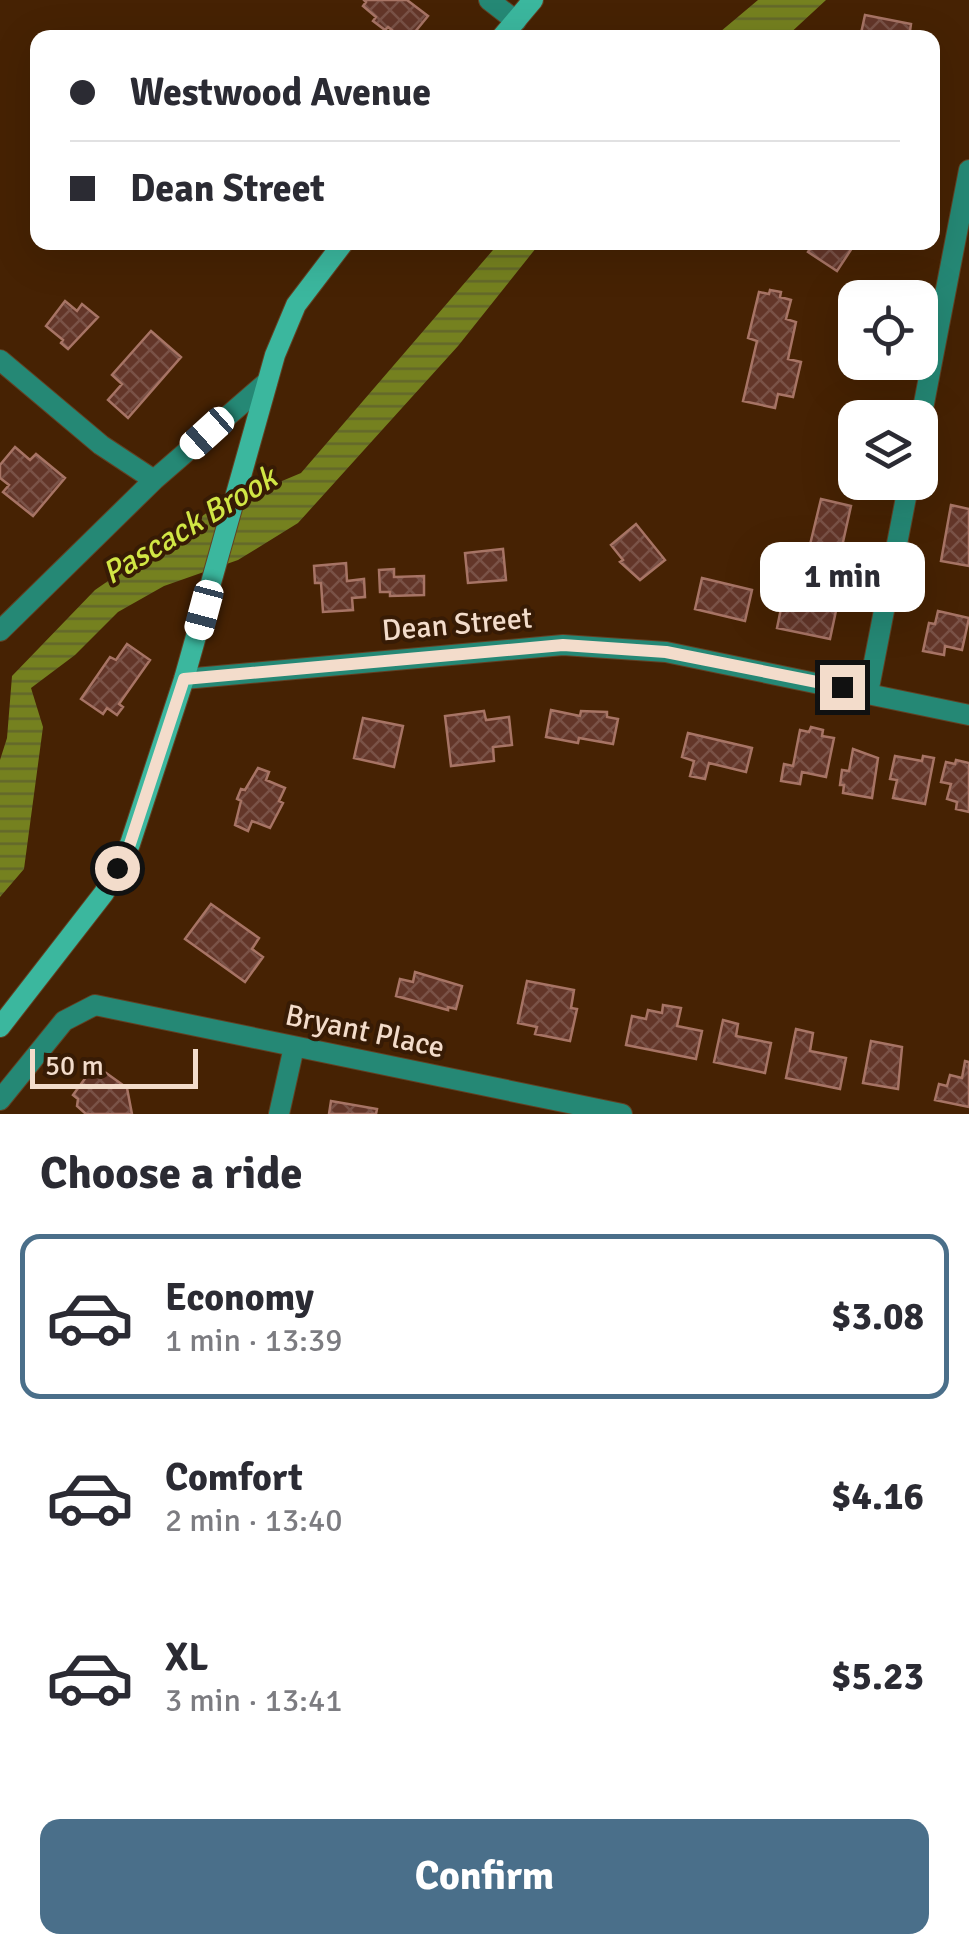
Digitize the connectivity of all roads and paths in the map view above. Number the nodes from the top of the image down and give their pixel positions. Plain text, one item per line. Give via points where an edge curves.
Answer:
1 (489, 0) edge
2 (533, 0) edge
3 (516, 21) junction
4 (509, 30) edge
5 (969, 170) edge
6 (338, 250) edge
7 (0, 360) edge
8 (268, 382) junction
9 (925, 400) edge
10 (154, 480) junction
11 (906, 500) edge
12 (0, 632) edge
13 (184, 679) junction
14 (868, 693) junction
15 (969, 715) edge
16 (0, 1027) edge
17 (294, 1047) junction
18 (0, 1100) edge
19 (279, 1114) edge
20 (618, 1114) edge

1 - 3 street
2 - 3 street
3 - 4 street
5 - 9 street
6 - 8 street via 296,305
7 - 10 street
8 - 10 street
8 - 13 street
10 - 12 street
11 - 14 street
13 - 14 street, Dean Street via 563,645 666,652
13 - 16 street via 130,844 104,893
14 - 15 street, Dean Street
17 - 18 street, Bryant Place via 96,1006 64,1021
17 - 19 street
17 - 20 street, Bryant Place

